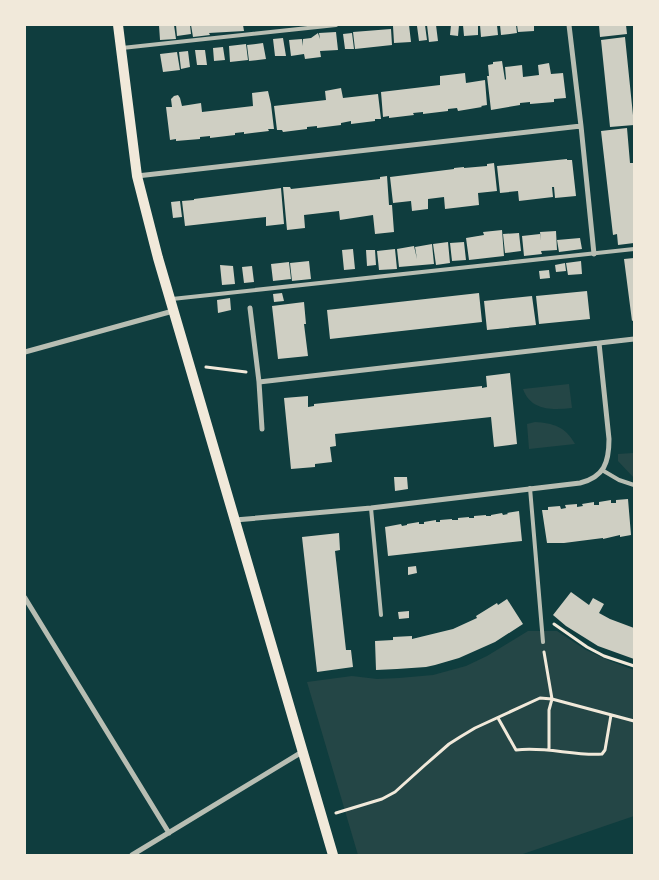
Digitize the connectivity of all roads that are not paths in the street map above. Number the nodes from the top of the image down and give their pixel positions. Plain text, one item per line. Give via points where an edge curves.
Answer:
1 (118, 25) edge
2 (336, 25) edge
3 (569, 25) edge
4 (121, 48) junction
5 (581, 126) junction
6 (137, 176) junction
7 (634, 249) edge
8 (594, 254) junction
9 (170, 299) junction
10 (250, 308) dead end
11 (174, 311) junction
12 (634, 339) edge
13 (599, 343) junction
14 (25, 352) edge
15 (259, 382) junction
16 (262, 429) dead end
17 (602, 470) junction
18 (634, 485) edge
19 (530, 488) junction
20 (371, 508) junction
21 (235, 520) junction
22 (25, 598) edge
23 (381, 615) dead end
24 (543, 642) road end
25 (303, 751) junction
26 (169, 833) junction
27 (132, 855) edge
28 (333, 855) edge

1 - 4 main road
2 - 4 lane
3 - 5 street
4 - 6 main road
5 - 6 street
5 - 8 street
6 - 9 main road
7 - 8 lane
8 - 9 lane
9 - 11 main road
10 - 15 street
11 - 14 street
11 - 21 main road
12 - 13 street
13 - 15 street
13 - 17 street via 609,439 607,460
15 - 16 street
17 - 18 lane
17 - 19 street via 597,476 580,483
19 - 20 street
19 - 24 lane
20 - 21 street
20 - 23 lane
21 - 25 main road
22 - 26 street
25 - 26 street
25 - 28 main road
26 - 27 street

